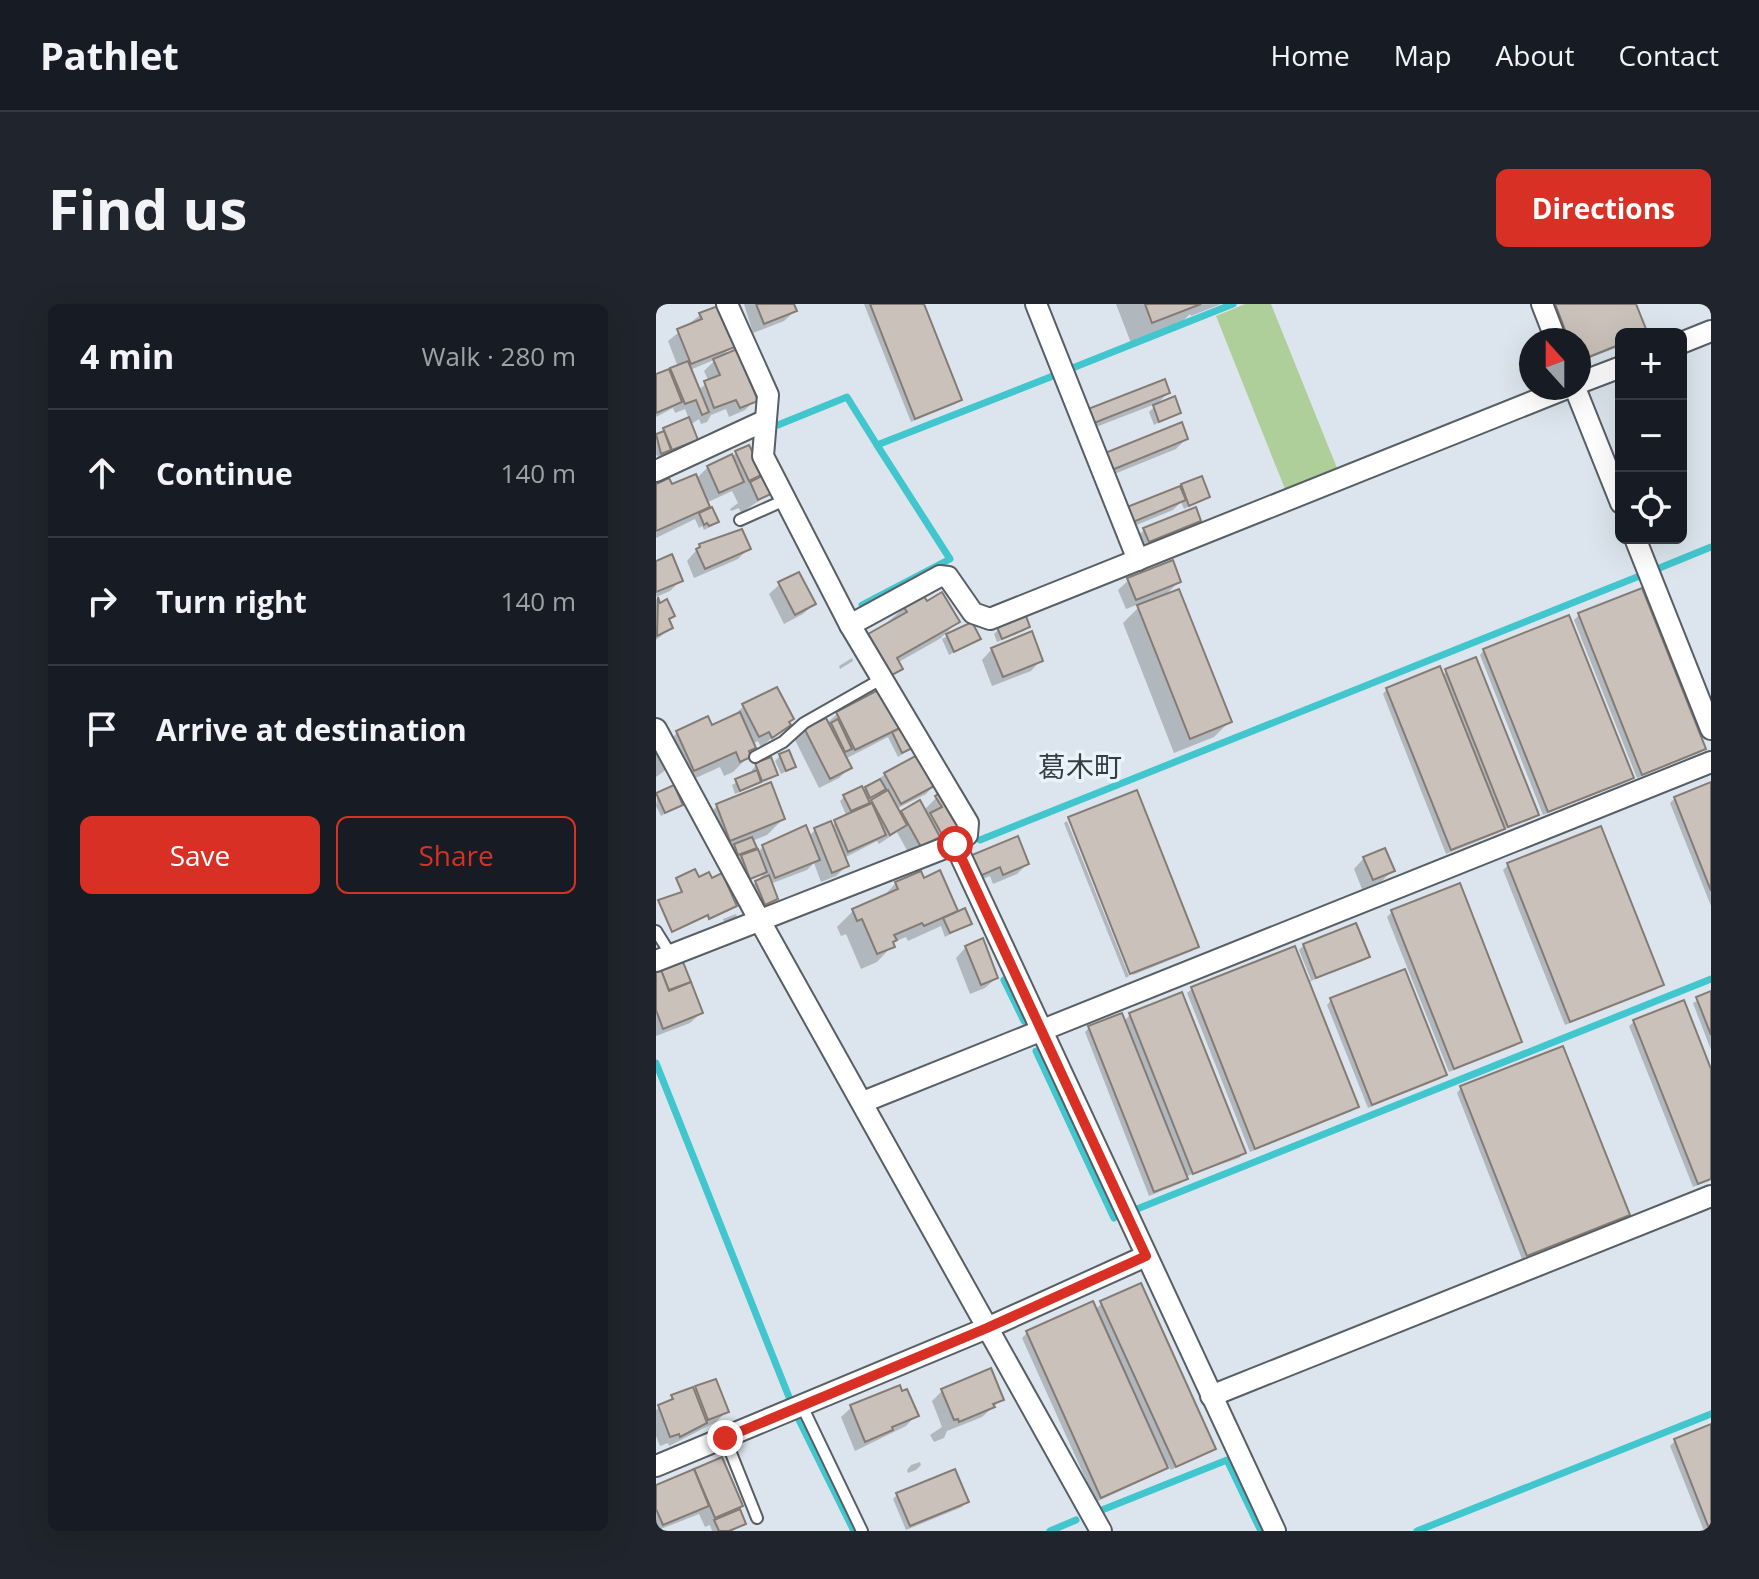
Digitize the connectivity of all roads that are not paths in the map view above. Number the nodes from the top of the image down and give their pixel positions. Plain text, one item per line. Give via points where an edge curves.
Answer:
1 (727, 304) edge
2 (1036, 304) edge
3 (1542, 304) edge
4 (1551, 328) edge
5 (1711, 331) edge
6 (1687, 341) edge
7 (1615, 370) edge
8 (1591, 380) edge
9 (1537, 400) edge
10 (1582, 400) edge
11 (764, 421) junction
12 (656, 471) edge
13 (1615, 487) edge
14 (785, 500) junction
15 (740, 520) dead end
16 (1637, 544) edge
17 (1138, 560) junction
18 (850, 625) junction
19 (883, 678) junction
20 (656, 729) edge
21 (1711, 729) edge
22 (755, 757) dead end
23 (1711, 762) edge
24 (955, 844) junction
25 (760, 921) junction
26 (656, 931) edge
27 (664, 958) edge
28 (1040, 1031) junction
29 (863, 1102) junction
30 (1711, 1196) edge
31 (1146, 1256) junction
32 (987, 1328) junction
33 (1211, 1396) junction
34 (802, 1406) junction
35 (725, 1438) junction
36 (656, 1466) edge
37 (757, 1518) dead end
38 (862, 1531) edge
39 (1101, 1531) edge
40 (1275, 1531) edge

1 - 11 street via 768,395
2 - 17 street
3 - 4 street
5 - 6 street
7 - 8 street
9 - 17 street
10 - 13 street
11 - 12 street
11 - 14 street via 763,456
14 - 15 lane
14 - 18 street
16 - 21 street
17 - 18 street via 990,619 973,613 948,577 940,576
18 - 19 street
19 - 22 lane
19 - 24 street via 968,823 967,835
20 - 25 street
23 - 28 street
24 - 25 street
24 - 28 street
25 - 27 street
25 - 29 street
26 - 27 lane
28 - 29 street
28 - 31 street
29 - 32 street
30 - 33 street
31 - 32 street
31 - 33 street
32 - 34 street
32 - 39 street
33 - 40 street
34 - 35 street
34 - 38 lane
35 - 36 street
35 - 37 lane

